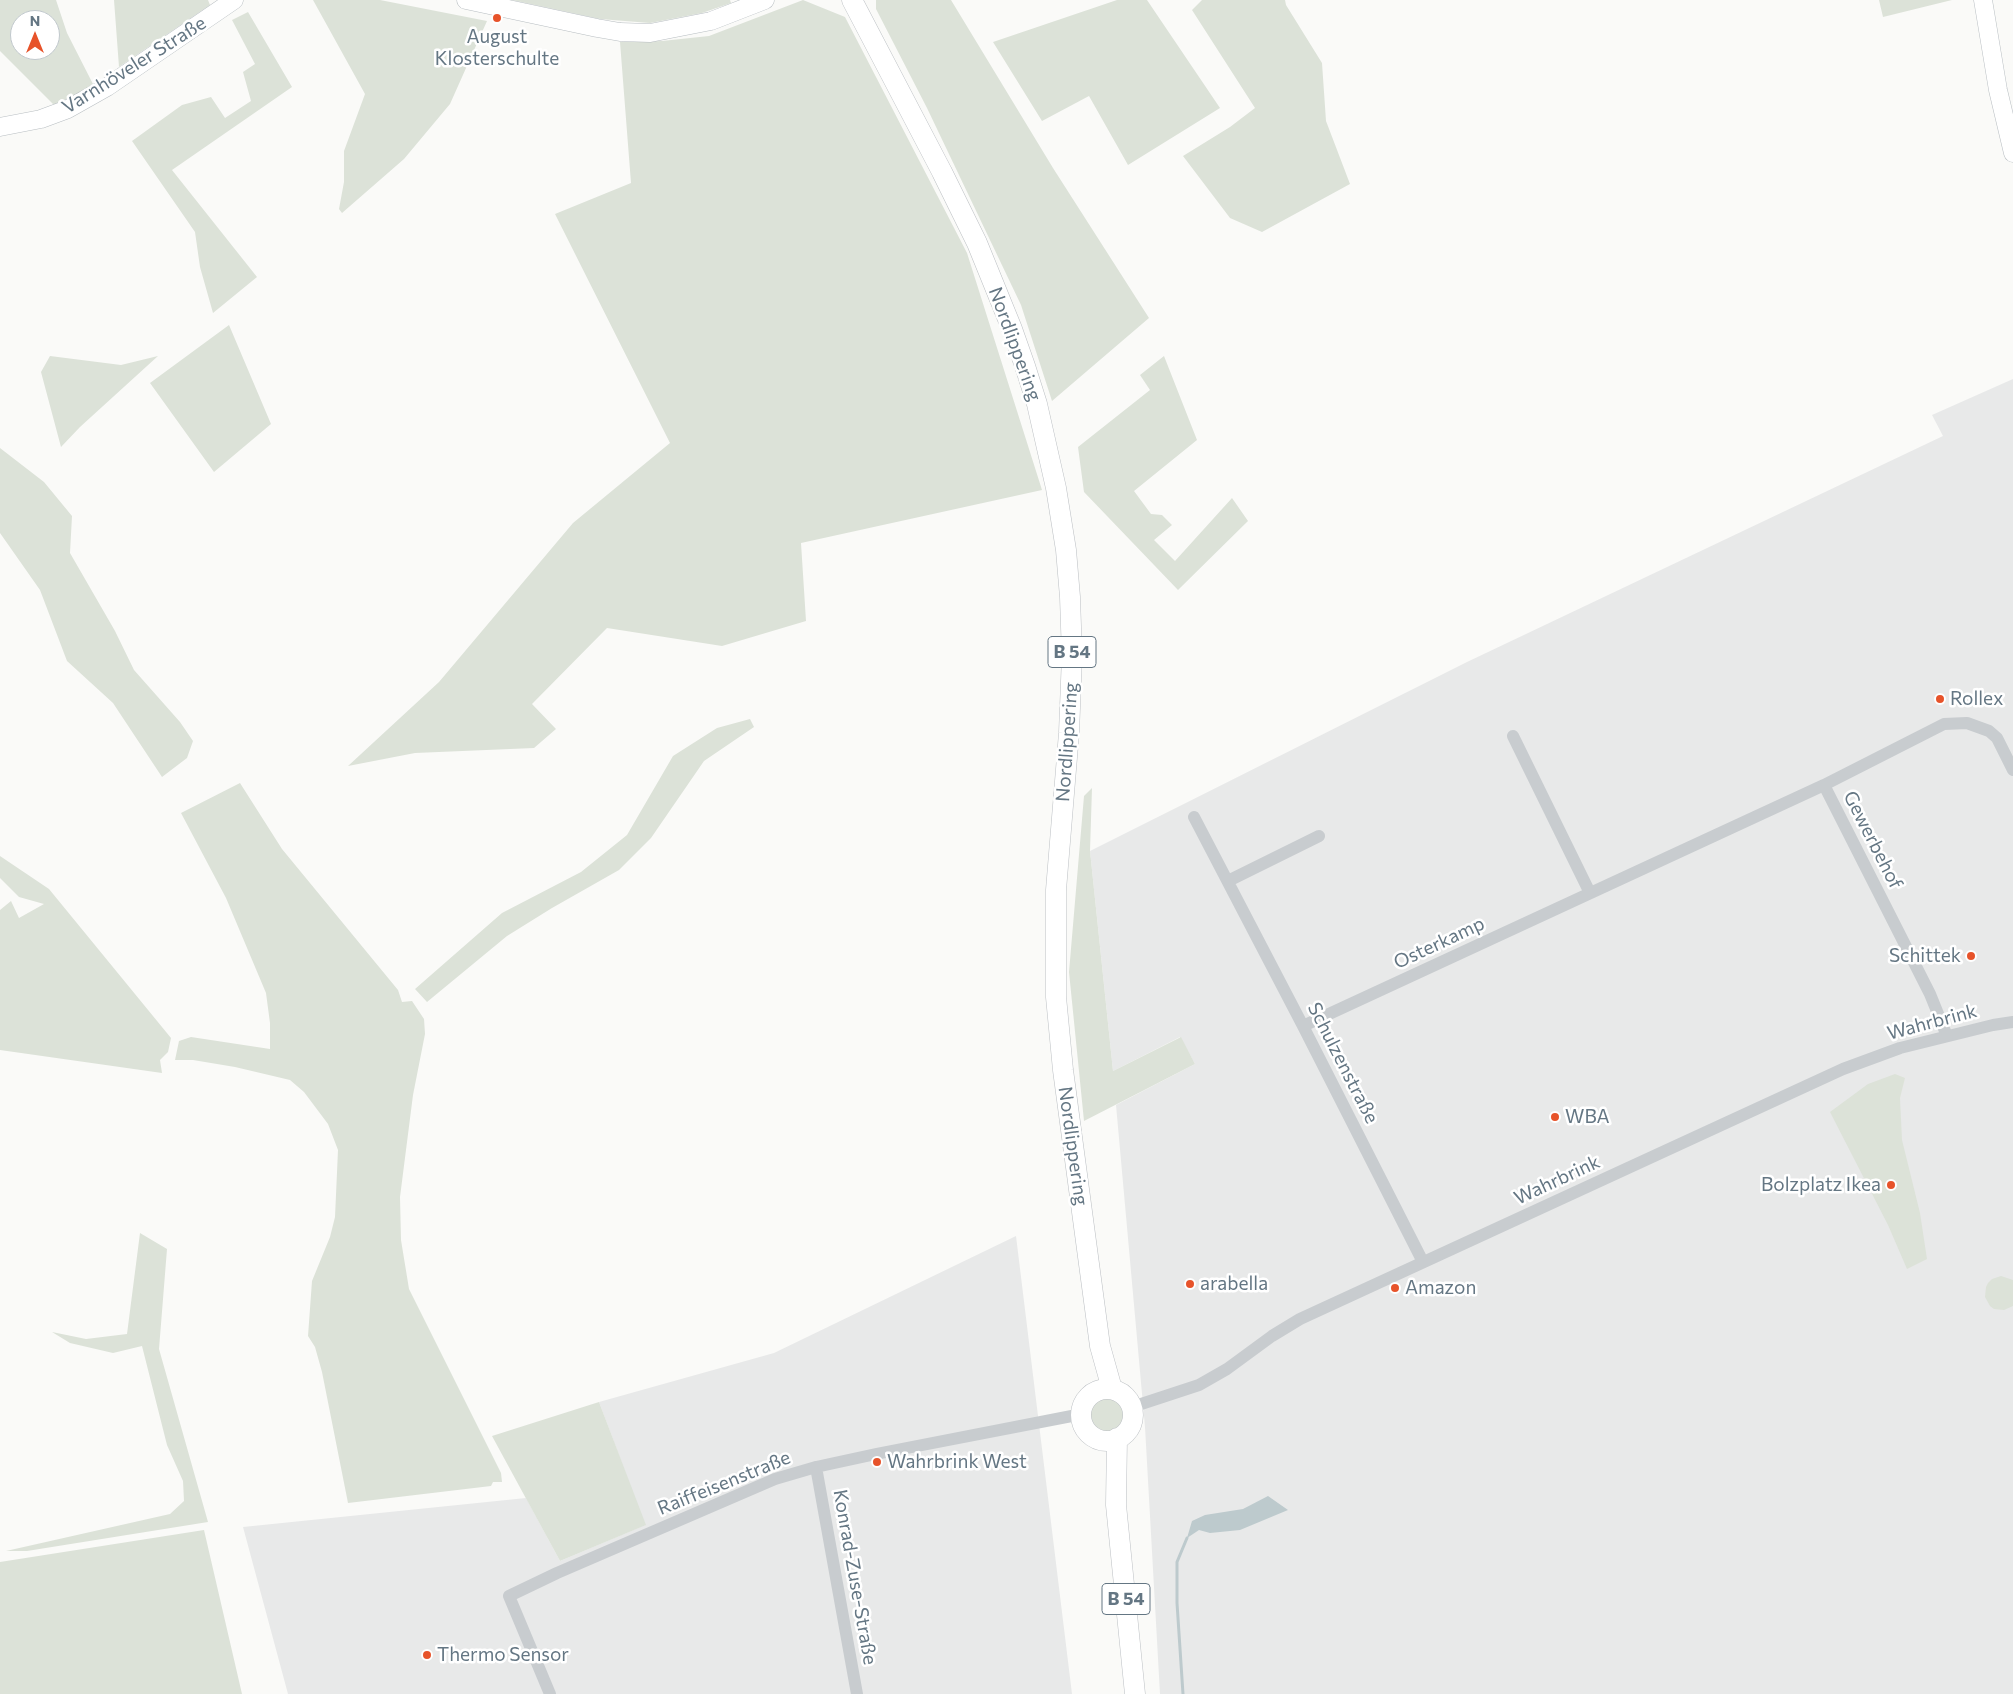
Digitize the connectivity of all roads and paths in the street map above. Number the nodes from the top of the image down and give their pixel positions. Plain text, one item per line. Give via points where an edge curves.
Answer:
1 (234, 0) edge
2 (466, 0) edge
3 (765, 0) edge
4 (852, 0) edge
5 (1983, 0) edge
6 (0, 127) edge
7 (2013, 152) edge
8 (1512, 736) dead end
9 (2013, 770) edge
10 (1824, 785) junction
11 (1194, 817) dead end
12 (1319, 836) dead end
13 (1228, 881) junction
14 (1590, 893) junction
15 (2013, 1022) edge
16 (1303, 1026) junction
17 (1947, 1036) junction
18 (1423, 1262) junction
19 (1104, 1390) junction
20 (1132, 1408) junction
21 (1082, 1414) junction
22 (1110, 1439) junction
23 (816, 1467) junction
24 (550, 1694) edge
25 (857, 1694) edge
26 (1135, 1694) edge

1 - 6 street, Varnhöveler Straße via 68,109 41,119
2 - 3 street via 605,30 650,33 711,21
4 - 19 main road, Nordlippering / B 54 via 977,243 1025,366 1056,488 1069,588 1072,656 1055,919 1056,997
5 - 7 street via 1998,90
8 - 14 street
9 - 10 street, Gewerbehof via 1997,738 1989,731 1954,722 1931,730
10 - 14 street, Osterkamp
10 - 17 street, Gewerbehof via 1930,994
11 - 13 street, Schulzenstraße
12 - 13 street
13 - 16 street, Schulzenstraße
14 - 16 street, Osterkamp
15 - 17 street, Wahrbrink
16 - 18 street, Schulzenstraße
17 - 18 street, Wahrbrink via 1900,1048 1843,1069
18 - 20 street, Wahrbrink via 1300,1319 1199,1385
19 - 20 main road via 1126,1397
19 - 21 main road via 1087,1399
20 - 22 main road via 1131,1424 1125,1433
21 - 22 main road via 1086,1430
21 - 23 street, Raiffeisenstraße
22 - 26 main road, B 54
23 - 24 street, Raiffeisenstraße via 775,1479 509,1596
23 - 25 street, Konrad-Zuse-Straße

